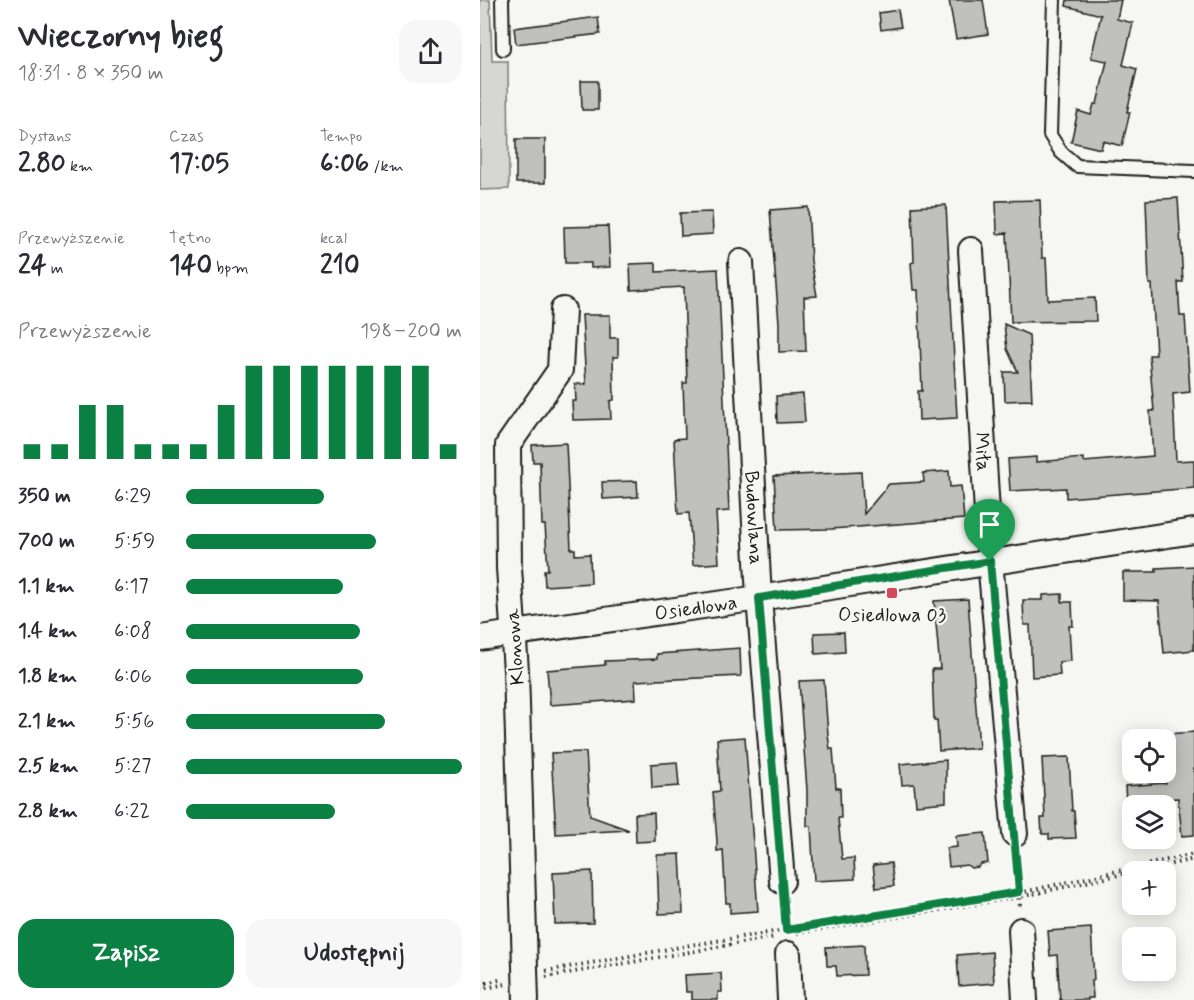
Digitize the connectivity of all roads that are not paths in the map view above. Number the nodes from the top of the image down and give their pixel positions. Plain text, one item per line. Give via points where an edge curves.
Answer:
1 (502, 0) edge
2 (1054, 0) edge
3 (503, 49) dead end
4 (1194, 171) edge
5 (971, 250) dead end
6 (741, 262) dead end
7 (562, 310) dead end
8 (1194, 531) edge
9 (990, 561) junction
10 (759, 598) junction
11 (513, 633) junction
12 (480, 638) edge
13 (1015, 834) road end
14 (782, 881) road end
15 (1021, 930) road end
16 (787, 939) road end
17 (525, 985) edge
18 (790, 1000) edge
19 (1025, 1000) edge

1 - 3 lane
2 - 4 lane via 1050,135 1061,152 1077,166
5 - 9 street, Miła
6 - 10 street, Budowlana
7 - 11 street, Klonowa via 560,370 508,445
8 - 9 street, Osiedlowa
9 - 10 street, Osiedlowa
9 - 13 street, Miła
10 - 11 street, Osiedlowa
10 - 14 street, Budowlana
11 - 12 street, Osiedlowa
11 - 17 street, Klonowa
15 - 19 street
16 - 18 street

